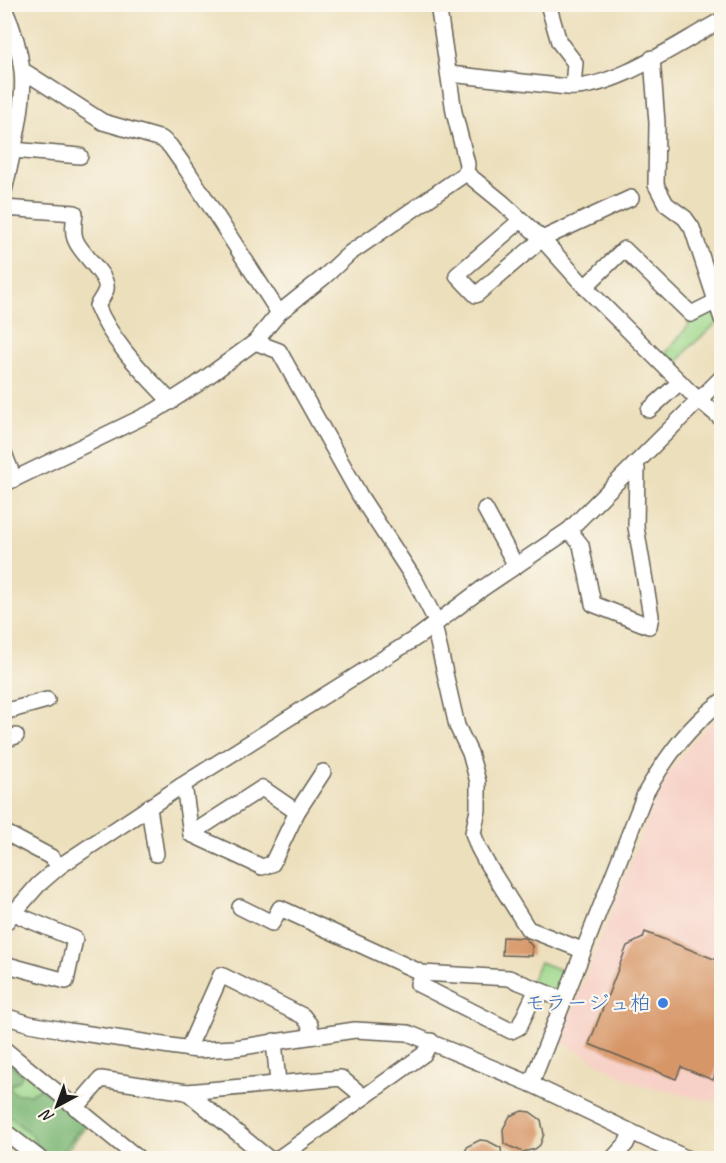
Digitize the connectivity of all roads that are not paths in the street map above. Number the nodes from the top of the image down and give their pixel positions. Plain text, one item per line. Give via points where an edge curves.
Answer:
1 (438, 4) edge
2 (548, 4) edge
3 (4, 8) edge
4 (722, 20) edge
5 (652, 58) junction
6 (22, 73) junction
7 (450, 74) junction
8 (573, 87) junction
9 (13, 150) junction
10 (80, 156) dead end
11 (466, 173) junction
12 (5, 188) edge
13 (631, 198) dead end
14 (4, 208) edge
15 (521, 220) junction
16 (542, 239) junction
17 (585, 287) junction
18 (717, 301) junction
19 (279, 313) junction
20 (722, 319) edge
21 (266, 329) junction
22 (255, 342) junction
23 (279, 351) junction
24 (722, 377) edge
25 (680, 382) junction
26 (700, 399) junction
27 (171, 402) junction
28 (648, 410) dead end
29 (722, 419) edge
30 (4, 453) edge
31 (634, 465) junction
32 (9, 482) edge
33 (485, 508) dead end
34 (569, 530) junction
35 (516, 566) junction
36 (435, 624) junction
37 (47, 700) dead end
38 (722, 701) edge
39 (4, 712) edge
40 (323, 772) dead end
41 (181, 786) junction
42 (147, 808) junction
43 (297, 812) junction
44 (4, 832) edge
45 (191, 834) junction
46 (156, 854) dead end
47 (60, 866) junction
48 (240, 908) dead end
49 (15, 912) junction
50 (4, 924) edge
51 (582, 950) junction
52 (4, 964) edge
53 (422, 973) junction
54 (537, 989) junction
55 (564, 1000) junction
56 (4, 1016) edge
57 (312, 1035) junction
58 (274, 1041) junction
59 (431, 1041) junction
60 (4, 1049) edge
61 (188, 1049) junction
62 (278, 1083) junction
63 (531, 1084) junction
64 (187, 1092) junction
65 (364, 1097) junction
66 (76, 1108) junction
67 (4, 1131) edge
68 (631, 1133) junction
69 (39, 1158) edge
70 (138, 1158) edge
71 (268, 1158) edge
72 (279, 1158) edge
73 (612, 1158) edge
74 (686, 1158) edge

1 - 7 street
2 - 8 street via 559,42 575,63
3 - 6 street
4 - 5 street
5 - 8 street via 613,77
5 - 18 street via 656,185 666,204 692,228
6 - 9 street
6 - 19 street via 103,122 162,139 170,146
7 - 8 street
7 - 11 street
9 - 10 street
9 - 12 street
11 - 15 street
11 - 19 street via 350,253
13 - 16 street
14 - 27 street via 75,213 74,239 106,284 98,306 101,315 124,351
15 - 16 street
15 - 16 street via 458,275 476,296
16 - 17 street
17 - 18 street via 624,249 691,314
17 - 25 street
18 - 20 street
19 - 21 street
21 - 22 street
21 - 23 street
22 - 23 street
22 - 27 street
23 - 36 street via 360,496 416,582
24 - 26 street
25 - 26 street
25 - 28 street
26 - 29 street
26 - 31 street
27 - 32 street
30 - 32 street
31 - 34 street
31 - 34 street via 636,527 651,616 649,626 593,604 581,545
33 - 35 street
34 - 35 street
35 - 36 street
36 - 41 street
36 - 51 street via 457,726 478,782 473,833 478,847 528,929
37 - 39 street
38 - 51 street via 665,759 645,794
40 - 43 street
41 - 42 street
41 - 45 street
42 - 46 street
42 - 47 street
43 - 45 street via 262,788
43 - 45 street via 273,864 262,867
44 - 47 street via 51,857
47 - 49 street
48 - 53 street via 272,923 280,908
49 - 50 street
49 - 52 street via 75,939 66,981
51 - 55 street
53 - 54 street via 509,978
53 - 54 street via 418,984 511,1031 519,1027
54 - 55 street
55 - 63 street
56 - 61 street via 69,1031
57 - 58 street
57 - 59 street via 355,1030 408,1033
57 - 61 street via 303,1016 221,975
58 - 61 street via 235,1048
58 - 62 street
59 - 63 street
59 - 65 street via 424,1054
60 - 66 street
62 - 64 street
62 - 65 street via 341,1078
63 - 68 street
64 - 66 street via 101,1079
64 - 71 street
65 - 72 street
66 - 70 street
67 - 69 street
68 - 73 street
68 - 74 street

